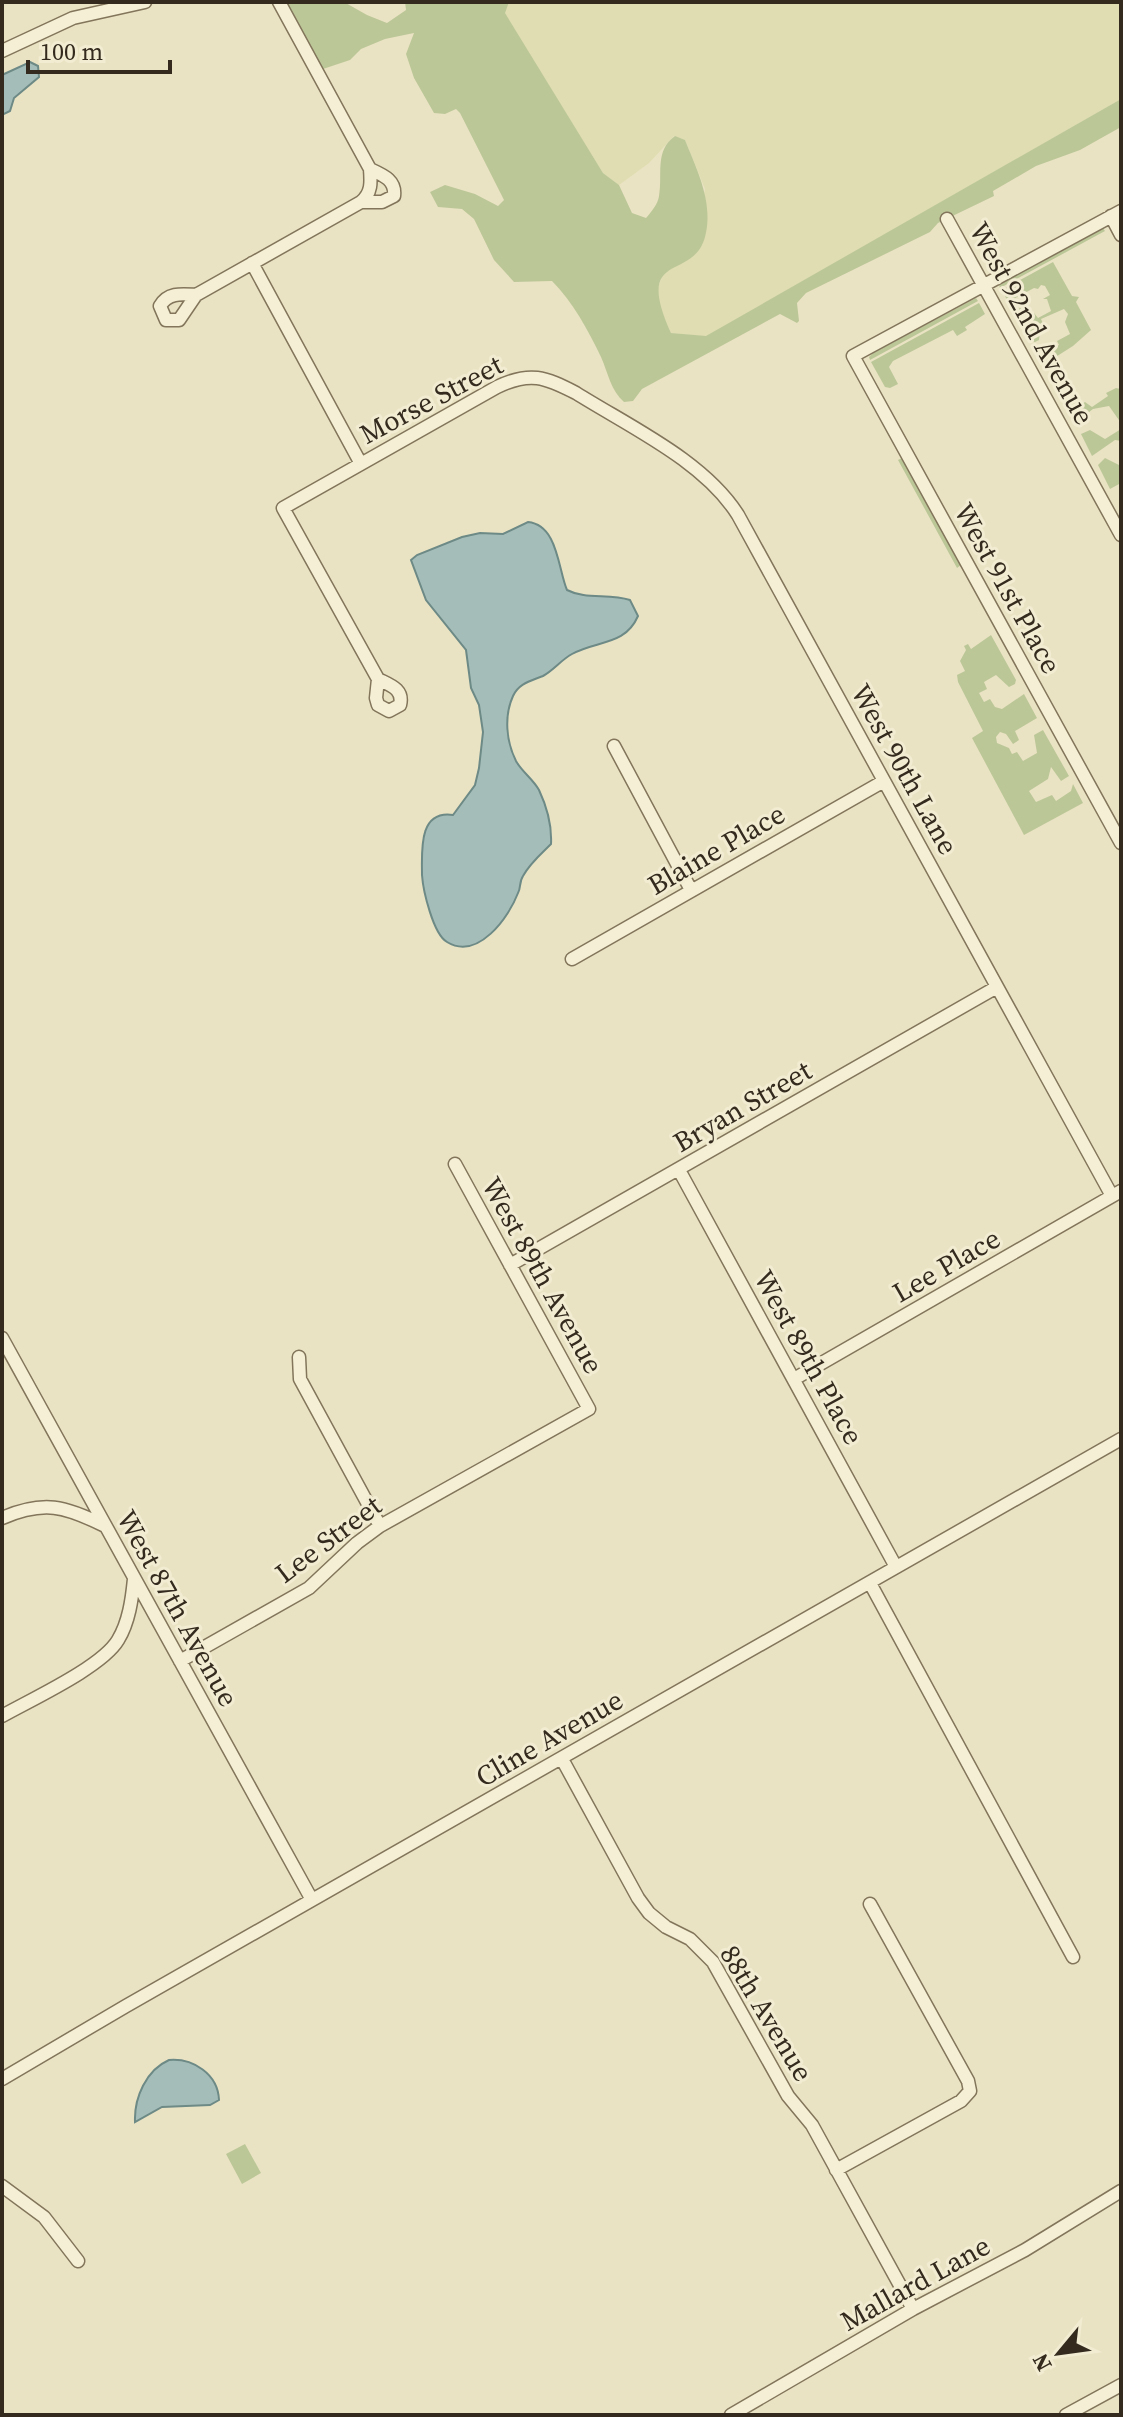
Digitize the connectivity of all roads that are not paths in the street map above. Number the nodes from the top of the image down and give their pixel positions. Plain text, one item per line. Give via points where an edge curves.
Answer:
1 (145, 2) edge
2 (279, 2) edge
3 (2, 51) edge
4 (370, 169) junction
5 (361, 202) junction
6 (1116, 213) edge
7 (947, 219) dead end
8 (1121, 235) edge
9 (252, 263) junction
10 (984, 285) junction
11 (196, 295) dead end
12 (604, 411) joint
13 (361, 464) junction
14 (1121, 535) edge
15 (378, 679) dead end
16 (614, 746) dead end
17 (884, 781) junction
18 (1120, 840) edge
19 (691, 890) junction
20 (572, 959) dead end
21 (997, 987) junction
22 (455, 1164) dead end
23 (679, 1170) junction
24 (1117, 1194) edge
25 (510, 1265) junction
26 (2, 1338) edge
27 (299, 1357) dead end
28 (794, 1379) junction
29 (589, 1409) joint
30 (1121, 1439) edge
31 (2, 1518) edge
32 (105, 1526) junction
33 (380, 1526) junction
34 (896, 1567) junction
35 (134, 1579) junction
36 (870, 1583) junction
37 (180, 1661) junction
38 (2, 1716) edge
39 (562, 1759) junction
40 (312, 1900) junction
41 (870, 1904) dead end
42 (1073, 1957) dead end
43 (2, 2079) edge
44 (836, 2170) junction
45 (2, 2186) edge
46 (1121, 2191) edge
47 (78, 2261) dead end
48 (913, 2309) junction
49 (1121, 2385) edge
50 (731, 2415) edge
51 (1066, 2415) edge

1 - 3 street via 73,18
2 - 4 street
4 - 5 street via 371,185
4 - 5 street via 390,180 394,196
5 - 9 street
6 - 8 street
6 - 10 street
7 - 10 street, West 92nd Avenue
9 - 11 street
9 - 13 street
10 - 14 street, West 92nd Avenue
10 - 18 street, West 91st Place via 853,356
12 - 13 street, Morse Street via 555,382 519,378
12 - 17 street, West 90th Lane via 703,473 722,491
13 - 15 street, Morse Street via 283,508
16 - 19 street
17 - 19 street, Blaine Place
17 - 21 street, West 90th Lane
19 - 20 street, Blaine Place
21 - 23 street, Bryan Street
21 - 24 street, West 90th Lane
22 - 25 street, West 89th Avenue
23 - 25 street, Bryan Street
23 - 28 street, West 89th Place
24 - 28 street, Lee Place
25 - 29 street, West 89th Avenue
26 - 32 street, West 87th Avenue
27 - 33 street via 300,1379
28 - 34 street, West 89th Place
29 - 33 street, Lee Street
30 - 34 street, Cline Avenue
31 - 32 street via 52,1505
32 - 35 street, West 87th Avenue
33 - 37 street, Lee Street via 309,1588
34 - 36 street, Cline Avenue
35 - 37 street, West 87th Avenue
35 - 38 street via 131,1609 118,1641 99,1660
36 - 39 street, Cline Avenue
36 - 42 street
37 - 40 street, West 87th Avenue
39 - 40 street, Cline Avenue
39 - 44 street, 88th Avenue via 638,1898 649,1913 690,1939 713,1962
40 - 43 street, Cline Avenue
41 - 44 street via 970,2091 961,2101
44 - 48 street, 88th Avenue
45 - 47 street via 44,2217
46 - 48 street, Mallard Lane
48 - 50 street, Mallard Lane
49 - 51 street

